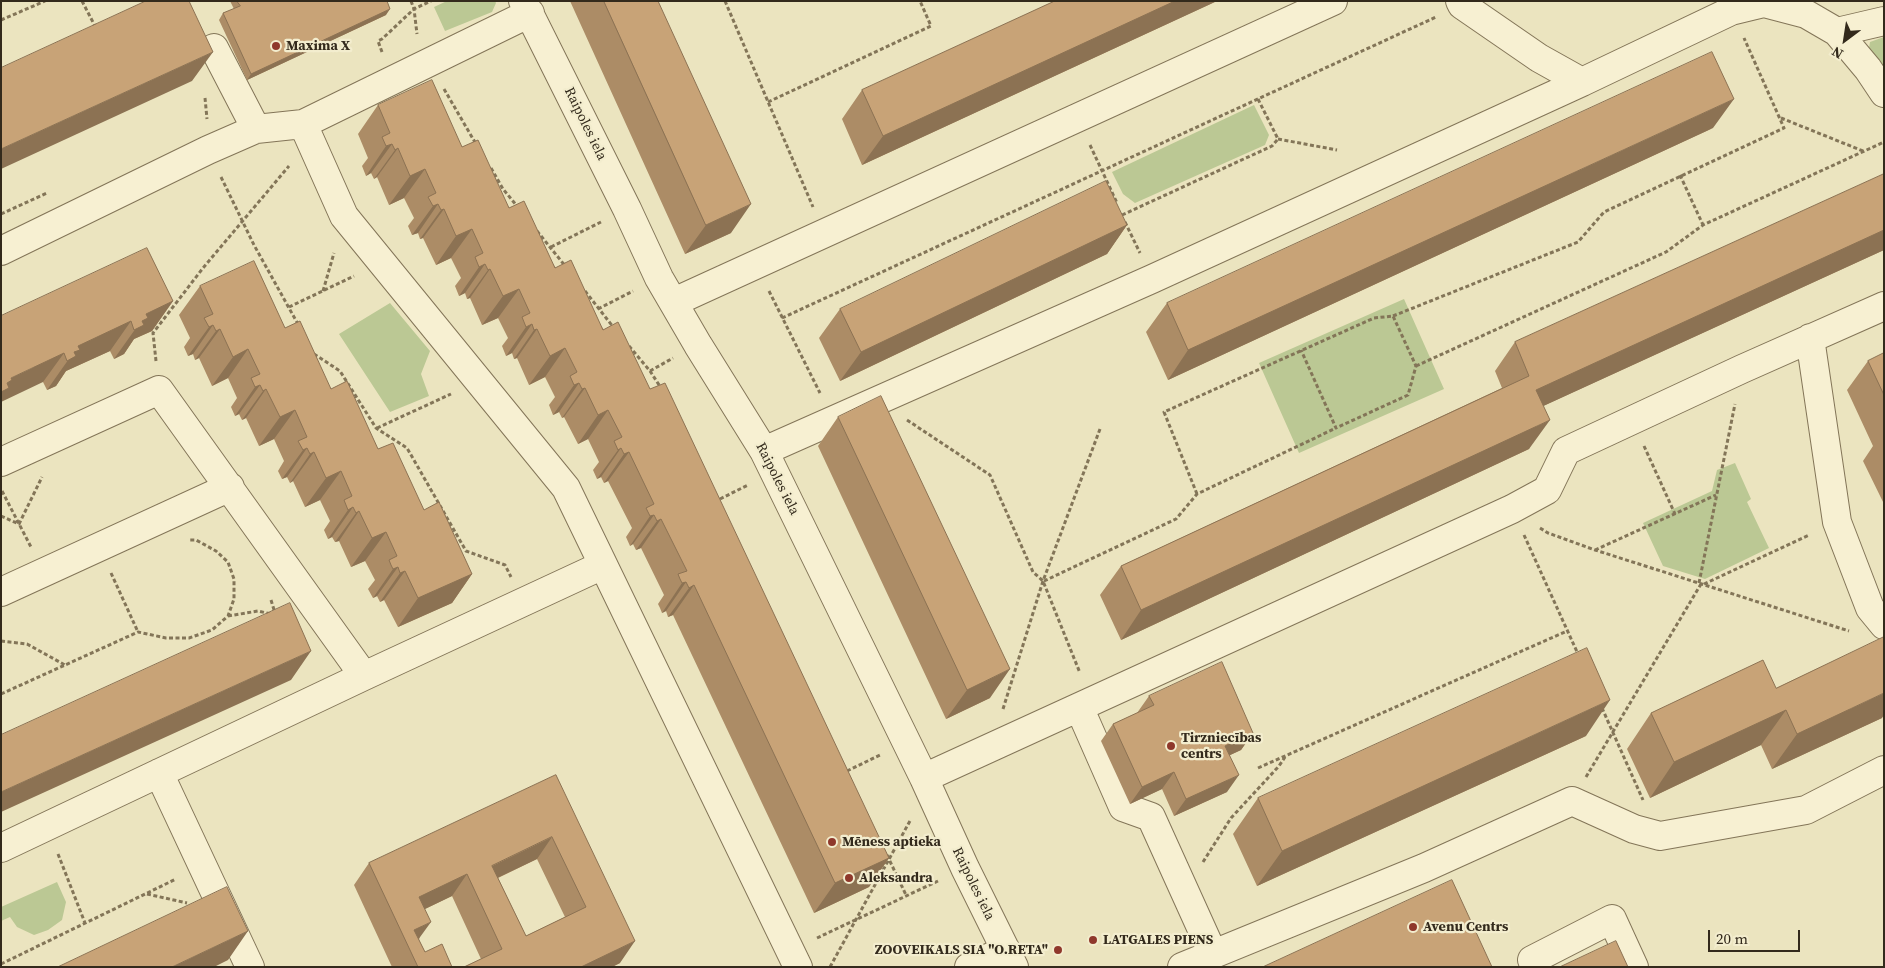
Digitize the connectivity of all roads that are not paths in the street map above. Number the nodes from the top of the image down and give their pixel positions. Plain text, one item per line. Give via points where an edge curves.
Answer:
1 (1332, 1) edge
2 (1461, 3) edge
3 (526, 7) edge
4 (1884, 21) edge
5 (1837, 32) junction
6 (214, 48) dead end
7 (1582, 82) junction
8 (1884, 93) edge
9 (256, 129) junction
10 (307, 133) junction
11 (1, 251) edge
12 (674, 302) junction
13 (1884, 306) edge
14 (1810, 338) junction
15 (764, 451) junction
16 (1, 462) edge
17 (230, 487) junction
18 (603, 565) junction
19 (1, 592) edge
20 (1884, 625) edge
21 (364, 676) junction
22 (1086, 704) junction
23 (1884, 770) edge
24 (159, 773) junction
25 (924, 778) junction
26 (1, 848) edge
27 (1212, 954) junction
28 (1010, 958) edge
29 (794, 959) edge
30 (1532, 960) dead end
31 (250, 967) edge
32 (970, 967) edge
33 (1182, 967) edge
34 (1634, 967) edge

1 - 12 street
2 - 7 street via 1539,58
3 - 10 street via 423,53
3 - 12 street, Raipoles iela via 659,278
4 - 5 street
5 - 7 street via 1806,14 1764,3 1731,11
5 - 8 street
6 - 9 street
7 - 15 street via 1152,279
9 - 10 street
9 - 11 street
10 - 18 street via 344,216 566,488
12 - 15 street, Raipoles iela
13 - 14 street
14 - 20 street via 1837,522 1870,608
14 - 22 street via 1566,451 1547,490 1512,509
15 - 25 street, Raipoles iela
16 - 17 street via 159,390
17 - 19 street
17 - 21 street
18 - 21 street
18 - 29 street
21 - 24 street
22 - 25 street
22 - 27 street via 1123,807 1151,817
23 - 27 street via 1806,810 1660,836 1572,801 1424,868
24 - 26 street
24 - 31 street
25 - 28 street, Raipoles iela
27 - 33 street
28 - 32 street
30 - 34 street via 1612,920

